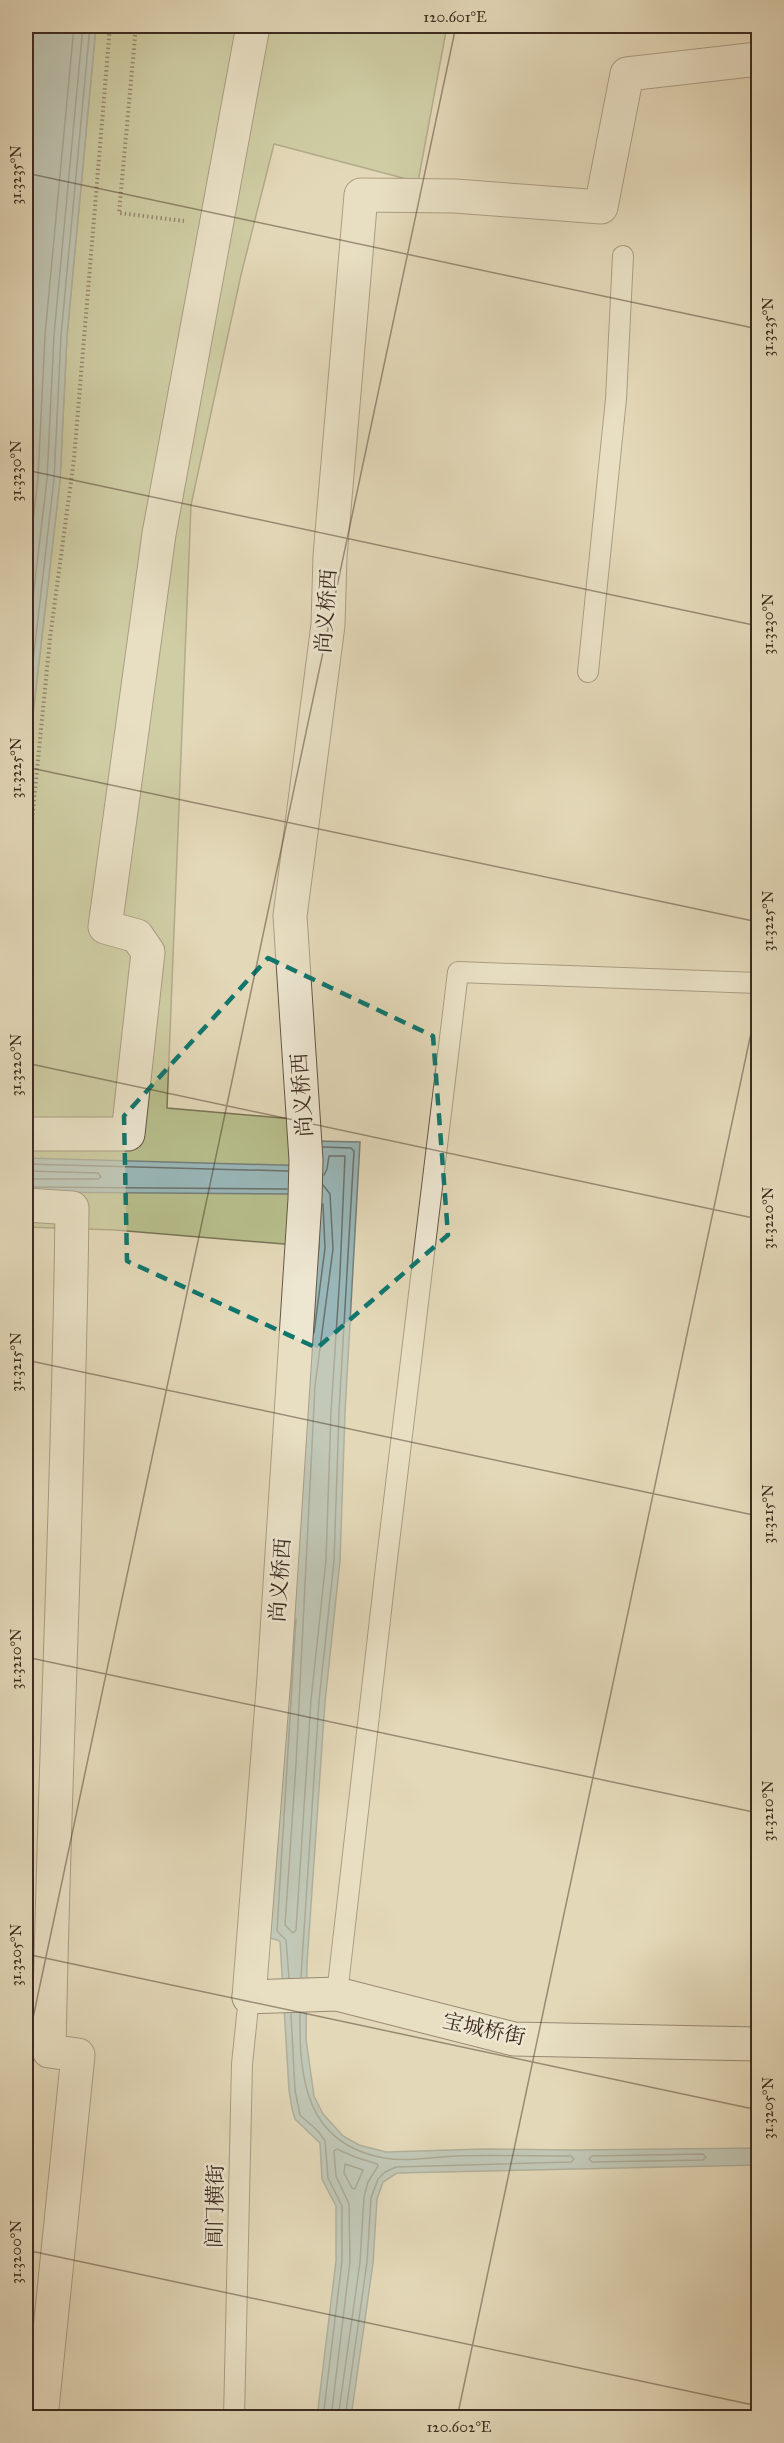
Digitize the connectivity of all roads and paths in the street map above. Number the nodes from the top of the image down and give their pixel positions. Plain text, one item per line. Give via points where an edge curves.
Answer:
1 (110, 26) edge
2 (136, 26) edge
3 (253, 26) edge
4 (759, 59) edge
5 (216, 225) junction
6 (623, 256) dead end
7 (588, 672) dead end
8 (26, 882) edge
9 (759, 983) edge
10 (26, 1134) edge
11 (26, 1205) edge
12 (328, 1994) junction
13 (262, 1996) junction
14 (759, 2044) edge
15 (41, 2418) edge
16 (234, 2418) edge

1 - 8 path via 74,459 50,638
2 - 5 path via 119,213
3 - 5 street
4 - 13 street, 尚义桥西 via 627,74 601,207 456,196 362,195 331,544 328,625 290,916 306,1160 305,1199 274,1677
5 - 10 street via 159,534 105,927 137,936 148,952 128,1134
6 - 7 lane via 616,399
9 - 12 lane via 458,972 386,1567
11 - 15 street via 72,1208 49,2051 78,2055
12 - 13 street, 宝城桥街
12 - 14 street, 宝城桥街 via 514,2039
13 - 16 lane, 阊门横街 via 242,2064

